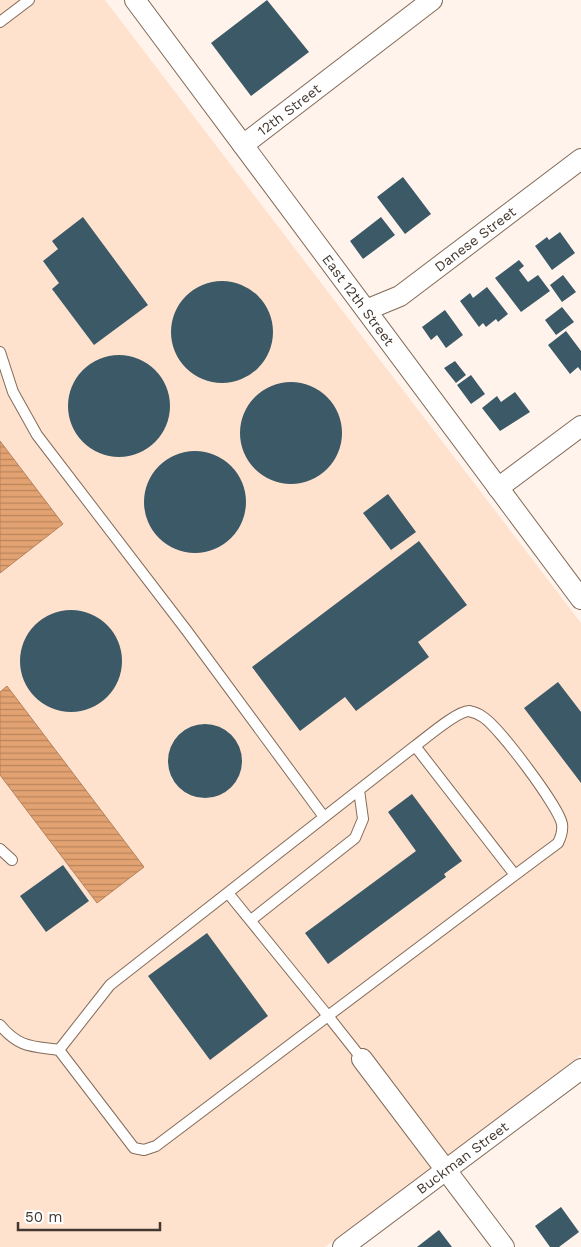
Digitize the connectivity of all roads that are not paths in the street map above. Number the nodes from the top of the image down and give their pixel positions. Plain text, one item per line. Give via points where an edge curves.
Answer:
1 (29, 0) edge
2 (135, 0) edge
3 (432, 0) edge
4 (0, 22) edge
5 (243, 145) junction
6 (581, 159) edge
7 (366, 310) junction
8 (0, 352) edge
9 (581, 426) edge
10 (498, 488) junction
11 (581, 599) edge
12 (415, 746) junction
13 (358, 790) junction
14 (324, 818) junction
15 (0, 849) edge
16 (12, 860) dead end
17 (515, 875) junction
18 (228, 892) junction
19 (250, 920) junction
20 (328, 1016) junction
21 (0, 1025) edge
22 (60, 1050) junction
23 (362, 1058) joint
24 (581, 1069) edge
25 (445, 1170) junction
26 (343, 1247) edge
27 (504, 1247) edge

1 - 4 lane
2 - 5 street, East 12th Street
3 - 5 street, 12th Street
5 - 7 street, East 12th Street
6 - 7 street, Danese Street via 400,296
7 - 10 street, East 12th Street
8 - 14 lane via 13,392 37,435 187,631
9 - 10 street
10 - 11 street, East 12th Street
12 - 13 lane
12 - 17 lane
12 - 17 lane via 459,714 467,711 476,713 491,723 551,800 562,825 558,843
13 - 14 lane
13 - 19 lane via 363,819 355,838
14 - 18 lane
15 - 16 lane
17 - 20 lane
18 - 19 lane
18 - 22 lane via 110,985
19 - 20 lane
20 - 22 lane via 156,1146 144,1150 134,1148
20 - 23 lane
21 - 22 lane via 9,1036 29,1048
23 - 25 street
24 - 25 street, Buckman Street
25 - 26 street, Buckman Street
25 - 27 street

